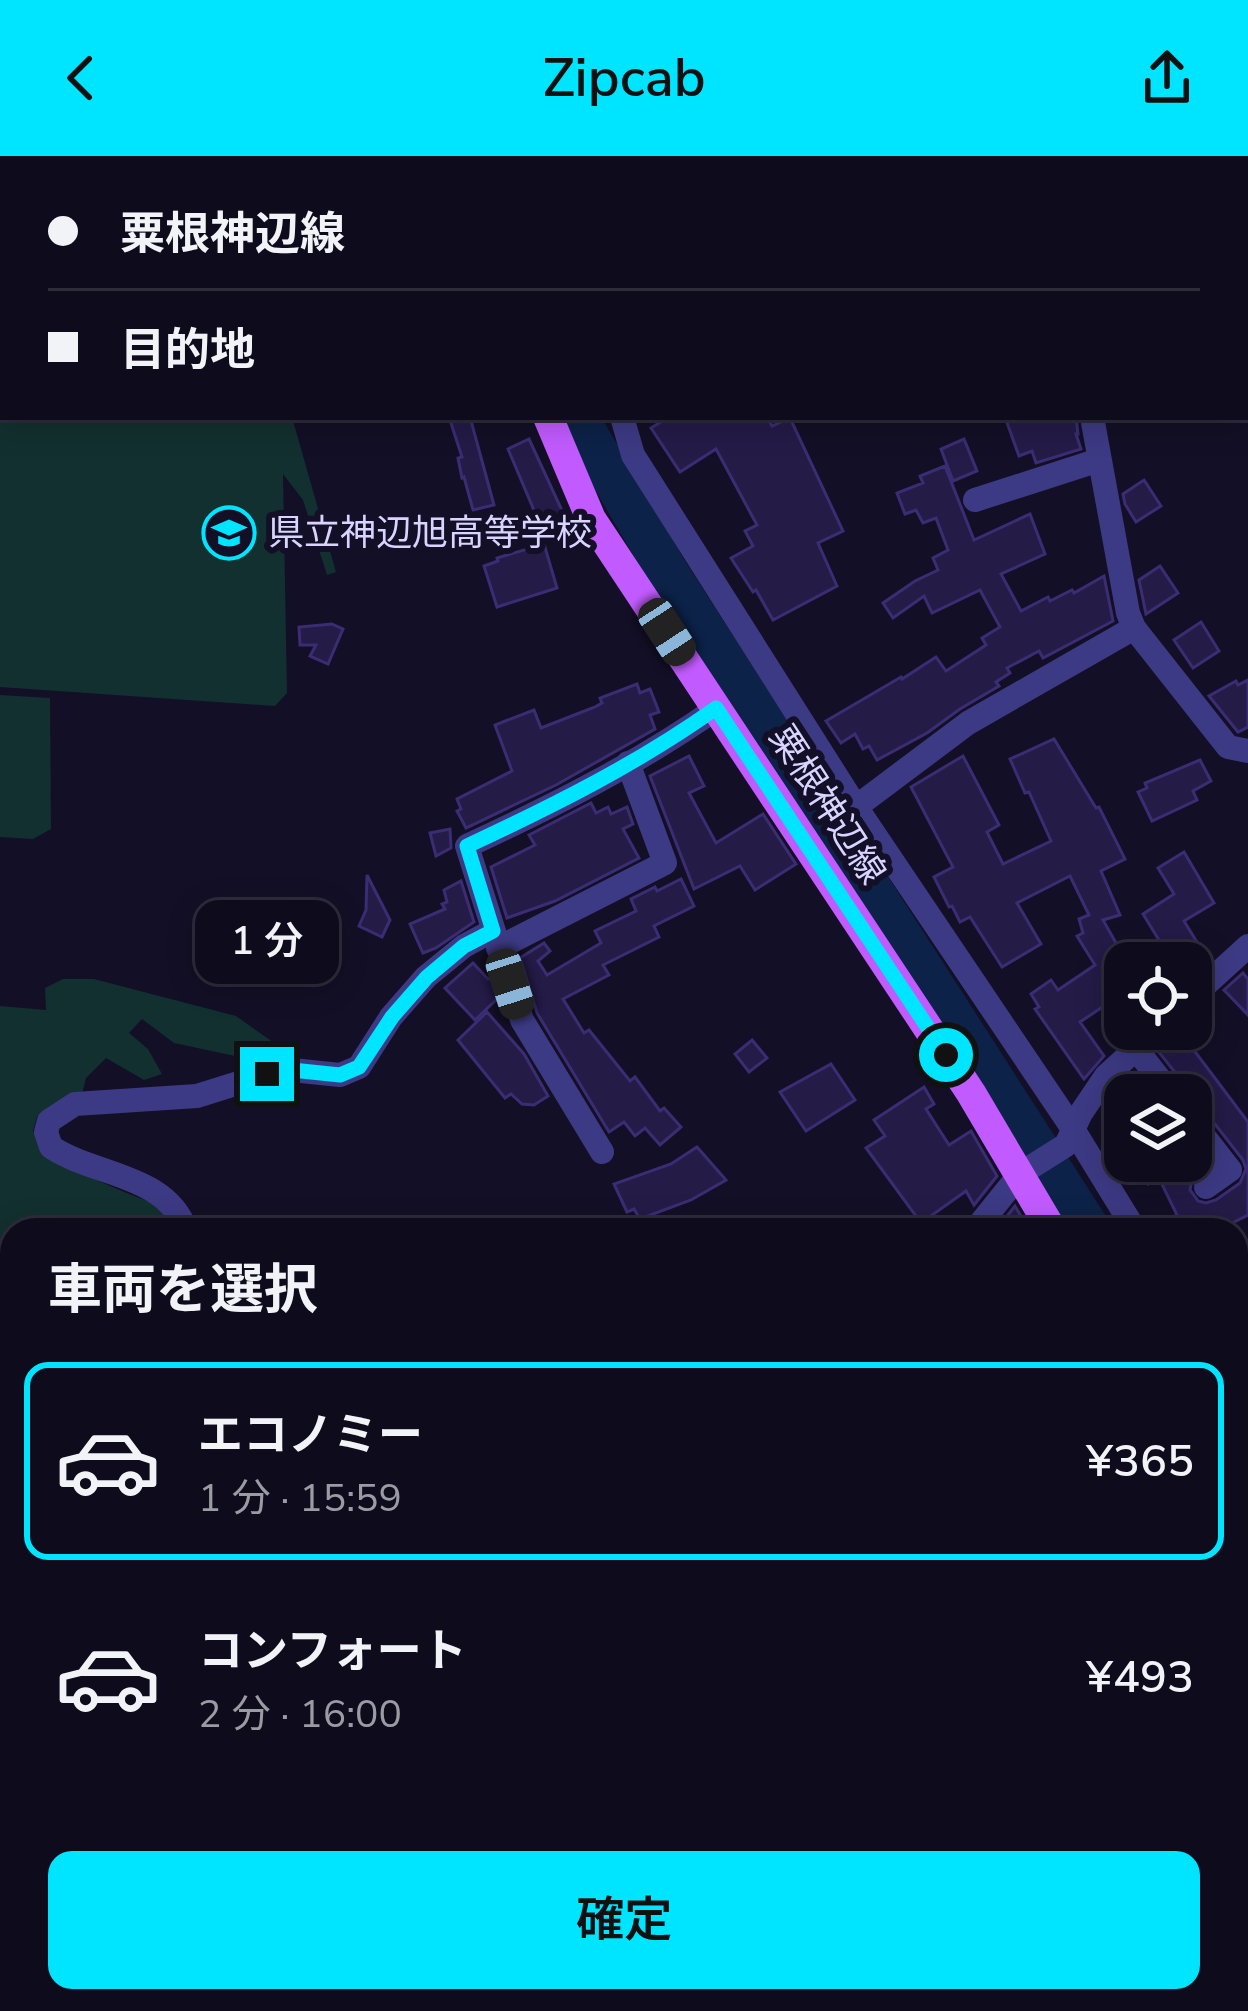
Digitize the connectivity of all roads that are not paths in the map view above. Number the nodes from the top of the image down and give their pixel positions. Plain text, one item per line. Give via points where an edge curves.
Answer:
1 (549, 420) edge
2 (623, 420) edge
3 (1092, 420) edge
4 (1099, 460) junction
5 (975, 500) dead end
6 (1134, 628) junction
7 (716, 708) junction
8 (1248, 752) edge
9 (628, 763) junction
10 (856, 807) junction
11 (495, 939) junction
12 (1248, 946) edge
13 (1212, 979) edge
14 (1134, 1050) edge
15 (1138, 1050) edge
16 (1156, 1074) edge
17 (1070, 1137) junction
18 (1212, 1147) edge
19 (602, 1152) dead end
20 (1023, 1172) junction
21 (1206, 1187) dead end
22 (182, 1218) edge
23 (985, 1218) edge
24 (1046, 1218) edge
25 (1127, 1218) edge

1 - 7 main road, 粟根神辺線 via 592,519
2 - 10 street via 634,455
3 - 4 street
4 - 5 street
4 - 6 street
6 - 8 street via 1228,747
6 - 10 street via 968,723
7 - 9 street
7 - 20 main road, 粟根神辺線
9 - 11 street via 467,846
9 - 11 street via 665,862
10 - 17 street
11 - 19 street via 522,1020
11 - 22 street via 464,946 427,977 359,1067 340,1075 292,1070 196,1096 75,1104 52,1117 51,1147 158,1192
12 - 13 street
14 - 17 street via 1106,1076
15 - 16 street
17 - 20 street
17 - 25 street
18 - 21 street via 1230,1171
20 - 23 street
20 - 24 main road, 粟根神辺線

